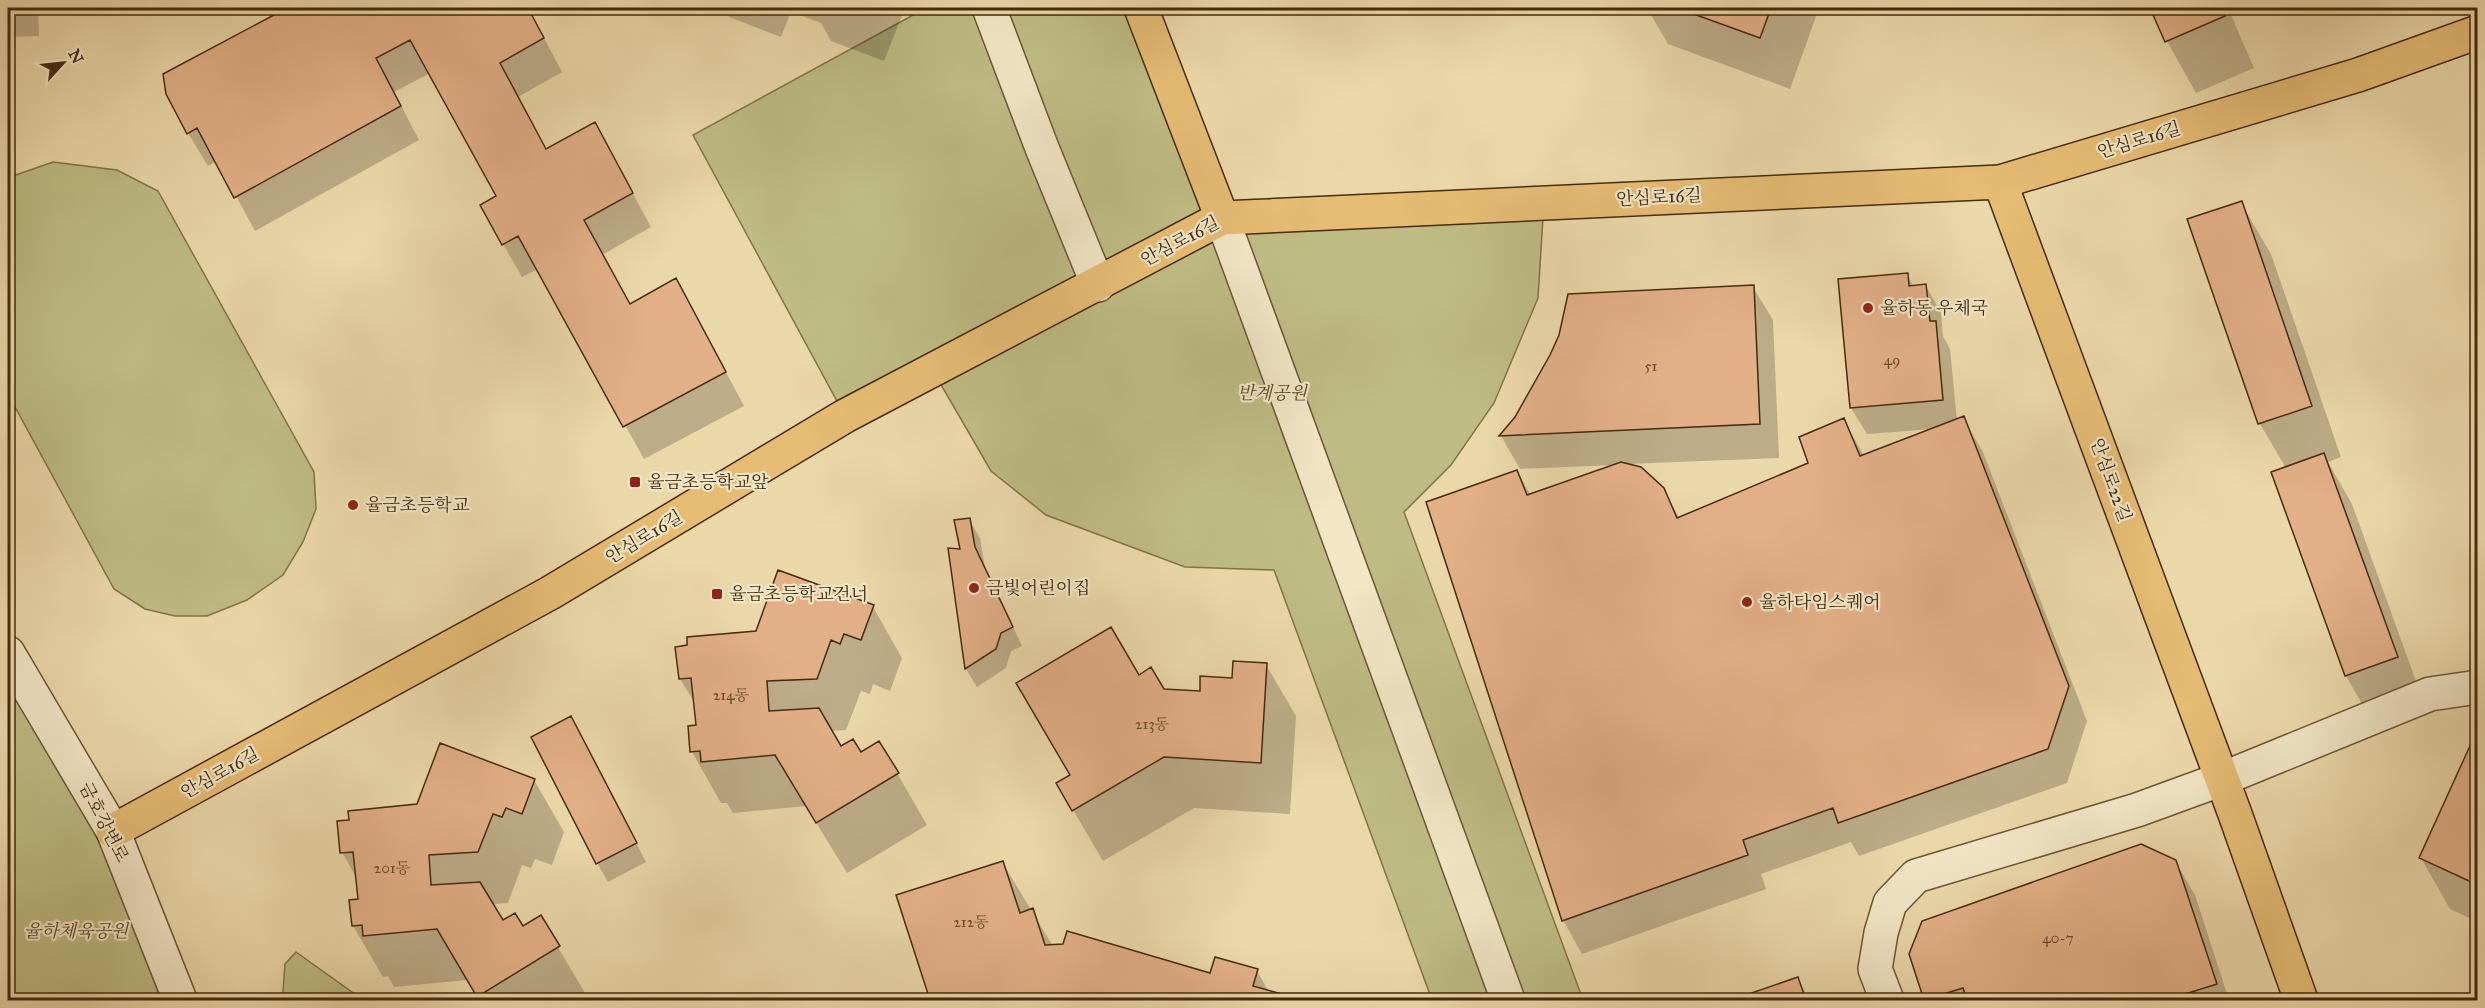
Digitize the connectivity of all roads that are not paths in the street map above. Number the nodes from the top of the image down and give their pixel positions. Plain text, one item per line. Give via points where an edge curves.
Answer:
1 (989, 8) edge
2 (1141, 8) edge
3 (2478, 32) edge
4 (2000, 182) junction
5 (1222, 218) junction
6 (1098, 285) junction
7 (8, 653) edge
8 (2478, 687) edge
9 (2222, 779) junction
10 (113, 831) junction
11 (180, 1000) edge
12 (1508, 1000) edge
13 (1887, 1000) edge
14 (2301, 1000) edge

1 - 6 street
2 - 5 main road
3 - 4 main road, 안심로16길 via 2358,75
4 - 5 main road, 안심로16길
4 - 9 main road, 안심로22길
5 - 6 main road, 안심로16길
5 - 12 street
6 - 10 main road, 안심로16길 via 845,417 550,593
7 - 10 street, 금호강변로
8 - 9 street via 2430,694
9 - 13 street via 2137,810 1916,876 1890,903 1881,933 1875,969
9 - 14 main road, 안심로22길
10 - 11 street, 금호강변로

